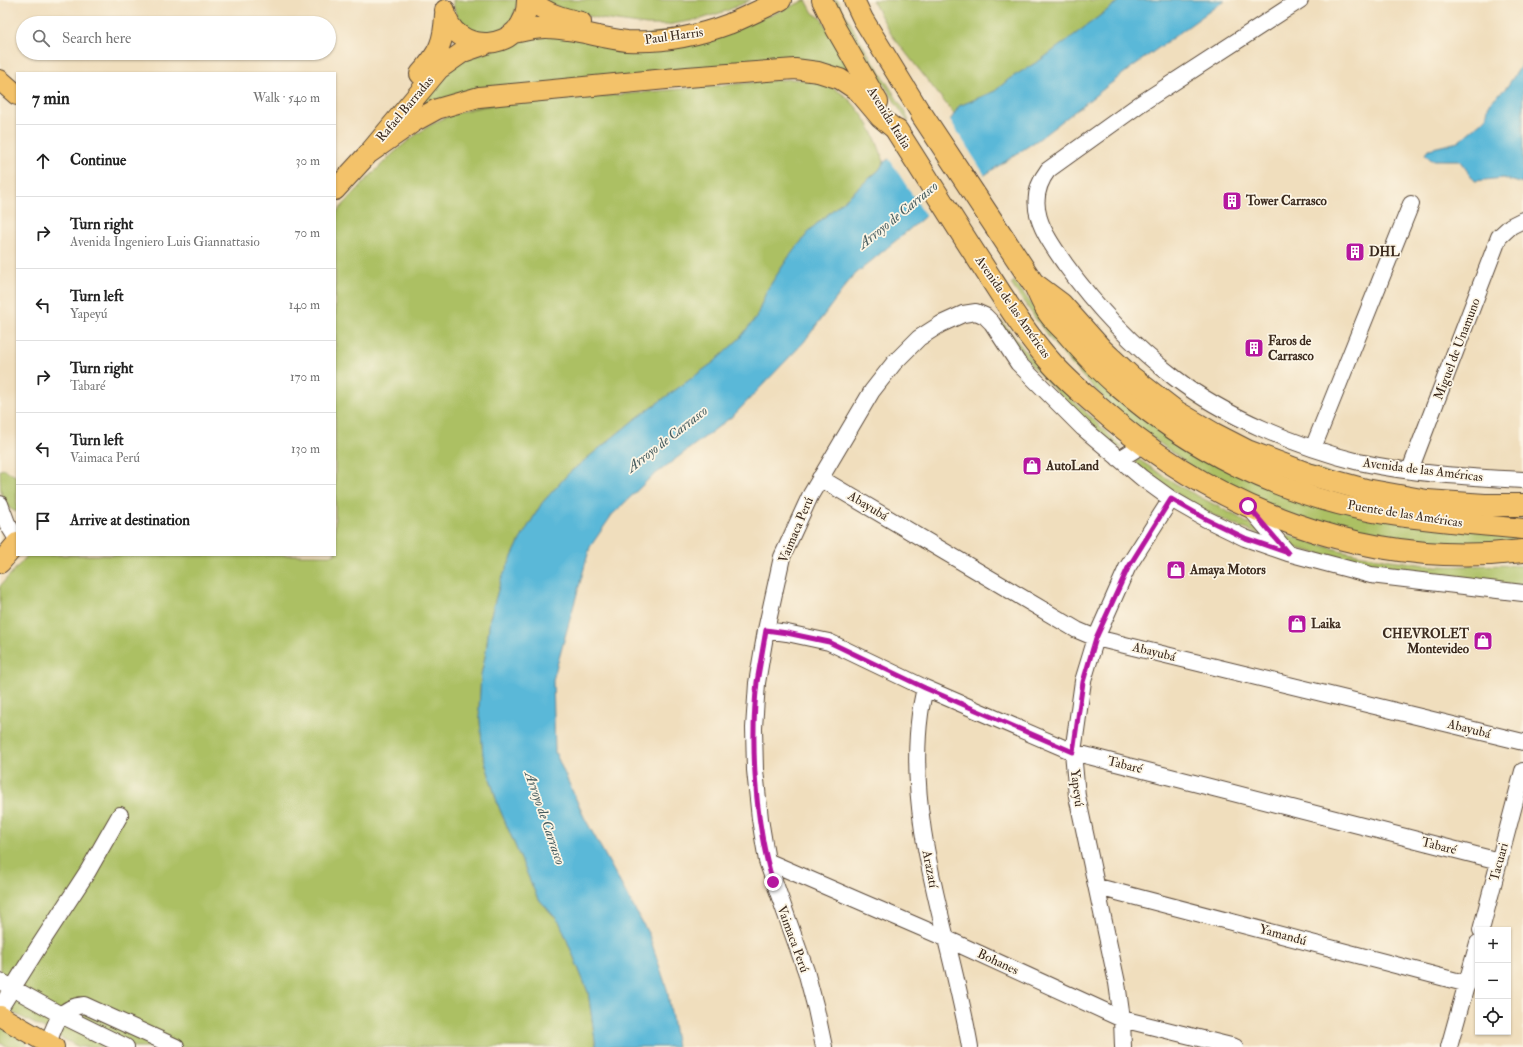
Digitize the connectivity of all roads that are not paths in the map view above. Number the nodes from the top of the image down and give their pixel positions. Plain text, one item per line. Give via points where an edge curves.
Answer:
1 (527, 0) edge
2 (531, 0) edge
3 (763, 0) edge
4 (781, 0) edge
5 (822, 0) edge
6 (854, 0) edge
7 (1300, 0) edge
8 (445, 7) edge
9 (513, 33) junction
10 (486, 44) junction
11 (0, 80) edge
12 (16, 94) edge
13 (922, 115) joint
14 (897, 131) junction
15 (368, 154) junction
16 (336, 172) edge
17 (336, 189) edge
18 (1411, 204) dead end
19 (1523, 220) edge
20 (962, 233) joint
21 (1033, 283) junction
22 (1144, 444) junction
23 (1313, 448) junction
24 (1118, 458) junction
25 (1410, 470) junction
26 (820, 478) junction
27 (1523, 480) edge
28 (1171, 499) junction
29 (0, 504) edge
30 (1523, 505) edge
31 (1248, 506) junction
32 (1523, 529) edge
33 (16, 537) edge
34 (16, 544) edge
35 (1288, 553) junction
36 (1517, 554) edge
37 (0, 563) edge
38 (1523, 593) edge
39 (766, 630) junction
40 (1096, 638) junction
41 (925, 688) junction
42 (1523, 742) edge
43 (1073, 752) junction
44 (1523, 771) edge
45 (120, 815) dead end
46 (767, 861) junction
47 (1499, 861) junction
48 (1098, 887) junction
49 (1482, 927) edge
50 (945, 938) junction
51 (1475, 956) edge
52 (1468, 984) junction
53 (6, 985) edge
54 (0, 1008) edge
55 (61, 1015) junction
56 (0, 1016) edge
57 (1122, 1019) junction
58 (50, 1046) edge
59 (126, 1047) edge
60 (176, 1047) edge
61 (824, 1047) edge
62 (970, 1047) edge
63 (1123, 1047) edge
64 (1235, 1047) edge
65 (1449, 1047) edge

1 - 9 main road, Rafael Barradas via 525,16
2 - 3 main road, Paul Harris via 548,12 564,18 605,28 656,31 684,29 708,23
4 - 9 main road, Paul Harris via 730,24 658,40 610,39 547,28
5 - 14 main road, Avenida Italia via 836,29
6 - 13 main road via 867,26
7 - 23 street, Avenida de las Américas via 1140,104 1048,170 1037,189 1036,205 1046,236 1095,303 1123,333 1175,379 1209,401 1275,434
8 - 10 main road, Rafael Barradas via 450,24 456,32 465,38
8 - 16 main road, Rafael Barradas via 445,30 437,53
9 - 10 main road, Rafael Barradas via 505,39
10 - 15 main road, Rafael Barradas via 463,52 438,69
11 - 12 main road
13 - 21 highway, Avenida de las Américas
14 - 15 main road via 880,117 858,91 840,79 818,72 795,69 479,96 437,109
14 - 20 highway, Avenida Italia
15 - 17 main road, Rafael Barradas
18 - 23 street
19 - 25 street, Miguel de Unamuno via 1511,226 1499,237
20 - 22 highway, Avenida de las Américas via 1011,309 1050,362 1118,425
21 - 30 highway, Avenida de las Américas via 1060,304 1102,350 1155,396 1214,434 1247,451 1308,474 1366,490 1427,501
21 - 32 main road, Puente de las Américas via 1046,311 1108,379 1188,440 1241,468 1287,488 1373,512
22 - 24 street
22 - 31 highway, Avenida de las Américas via 1189,475
23 - 25 street, Avenida de las Américas via 1358,461
24 - 26 street, Vaimaca Perú via 1050,396 1018,363 992,323 976,312 963,314 941,324 919,338 894,363 872,391
24 - 28 street
25 - 27 street, Avenida de las Américas via 1458,477
26 - 39 street, Vaimaca Perú via 782,557
26 - 40 street, Abayubá via 1077,630
28 - 35 street via 1245,538
28 - 40 street, Yapeyú via 1128,568
29 - 33 street
31 - 35 street
31 - 36 highway, Avenida de las Américas via 1286,522 1342,539 1377,546 1442,553
34 - 37 main road
35 - 38 street via 1371,575
39 - 41 street, Tabaré via 829,642
39 - 46 street, Vaimaca Perú via 757,683 754,728 759,812
40 - 42 street, Abayubá
40 - 43 street, Yapeyú via 1083,682
41 - 43 street, Tabaré
41 - 50 street, Arazatí via 918,745 919,798
43 - 47 street, Tabaré
43 - 48 street, Yapeyú via 1077,796
44 - 47 street, Tacuari
45 - 53 street via 88,871 39,946
46 - 50 street, Bohanes
46 - 61 street, Vaimaca Perú via 806,972
47 - 49 street, Tacuari
48 - 52 street, Yamandú
48 - 57 street, Yapeyú
50 - 57 street, Bohanes
50 - 62 street, Arazatí
51 - 52 street
52 - 65 street
53 - 54 street
53 - 55 street
55 - 58 street via 54,1025
55 - 59 street
55 - 60 street via 75,1006 84,1005
56 - 58 main road
57 - 63 street, Yapeyú
57 - 64 street, Bohanes

